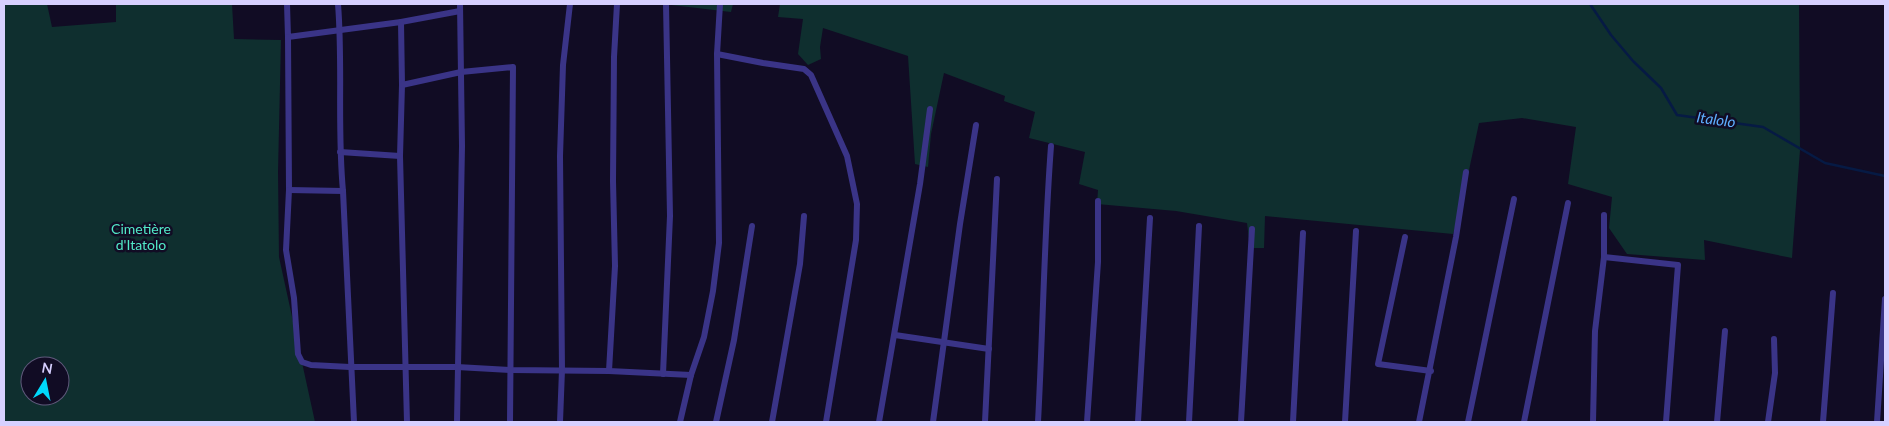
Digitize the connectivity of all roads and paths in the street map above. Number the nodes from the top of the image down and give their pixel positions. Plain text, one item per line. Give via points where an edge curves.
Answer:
1 (287, 4) edge
2 (338, 4) edge
3 (570, 4) edge
4 (617, 4) edge
5 (666, 4) edge
6 (720, 4) edge
7 (460, 7) edge
8 (401, 22) junction
9 (340, 30) junction
10 (288, 36) junction
11 (717, 54) junction
12 (461, 72) junction
13 (402, 84) junction
14 (930, 110) dead end
15 (976, 125) dead end
16 (1051, 146) dead end
17 (340, 152) junction
18 (400, 156) junction
19 (1466, 172) dead end
20 (997, 179) dead end
21 (290, 190) junction
22 (343, 191) junction
23 (1514, 199) dead end
24 (1098, 201) dead end
25 (1568, 203) dead end
26 (1604, 215) dead end
27 (804, 216) dead end
28 (1150, 218) dead end
29 (752, 226) dead end
30 (1199, 226) dead end
31 (1252, 229) dead end
32 (1356, 231) dead end
33 (1303, 234) dead end
34 (1405, 237) dead end
35 (1604, 257) junction
36 (1833, 293) dead end
37 (1885, 299) edge
38 (1724, 331) dead end
39 (895, 335) junction
40 (1774, 339) dead end
41 (945, 343) junction
42 (989, 349) junction
43 (350, 367) junction
44 (405, 367) junction
45 (457, 367) junction
46 (510, 370) junction
47 (562, 370) junction
48 (1431, 370) junction
49 (609, 371) junction
50 (663, 374) junction
51 (691, 375) junction
52 (354, 422) edge
53 (406, 422) edge
54 (457, 422) edge
55 (510, 422) edge
56 (560, 422) edge
57 (680, 422) edge
58 (716, 422) edge
59 (772, 422) edge
60 (826, 422) edge
61 (879, 422) edge
62 (933, 422) edge
63 (985, 422) edge
64 (1038, 422) edge
65 (1087, 422) edge
66 (1138, 422) edge
67 (1189, 422) edge
68 (1241, 422) edge
69 (1293, 422) edge
70 (1346, 422) edge
71 (1419, 422) edge
72 (1468, 422) edge
73 (1524, 422) edge
74 (1593, 422) edge
75 (1666, 422) edge
76 (1717, 422) edge
77 (1768, 422) edge
78 (1823, 422) edge
79 (1877, 422) edge

1 - 10 street
2 - 9 street
3 - 47 street via 563,65 560,156
4 - 49 street via 613,181 615,266
5 - 50 street via 670,216
6 - 11 street
7 - 8 street
7 - 12 street
8 - 9 street
8 - 13 street
9 - 10 street
9 - 17 street
10 - 21 street
11 - 51 street via 719,244 704,337
11 - 60 street via 804,69 811,75 847,156 858,204 856,240
12 - 13 street
12 - 45 street
12 - 46 street via 513,67
13 - 18 street
14 - 39 street
15 - 41 street
16 - 64 street
17 - 18 street
17 - 22 street
18 - 44 street
19 - 48 street
20 - 42 street
21 - 22 street
21 - 43 street via 286,250 298,354 306,365
22 - 43 street
23 - 72 street
24 - 65 street via 1098,262
25 - 73 street
26 - 35 street
27 - 59 street via 800,264
28 - 66 street
29 - 58 street via 734,340
30 - 67 street
31 - 68 street
32 - 70 street
33 - 69 street
34 - 48 street via 1378,364
35 - 74 street via 1595,331
35 - 75 street via 1678,265
36 - 78 street
37 - 79 street
38 - 76 street
39 - 41 street
39 - 61 street
40 - 77 street via 1775,373
41 - 42 street
41 - 62 street
42 - 63 street
43 - 44 street
43 - 52 street
44 - 45 street
44 - 53 street
45 - 46 street
45 - 54 street
46 - 47 street
46 - 55 street
47 - 49 street
47 - 56 street
48 - 71 street
49 - 50 street
50 - 51 street
51 - 57 street

